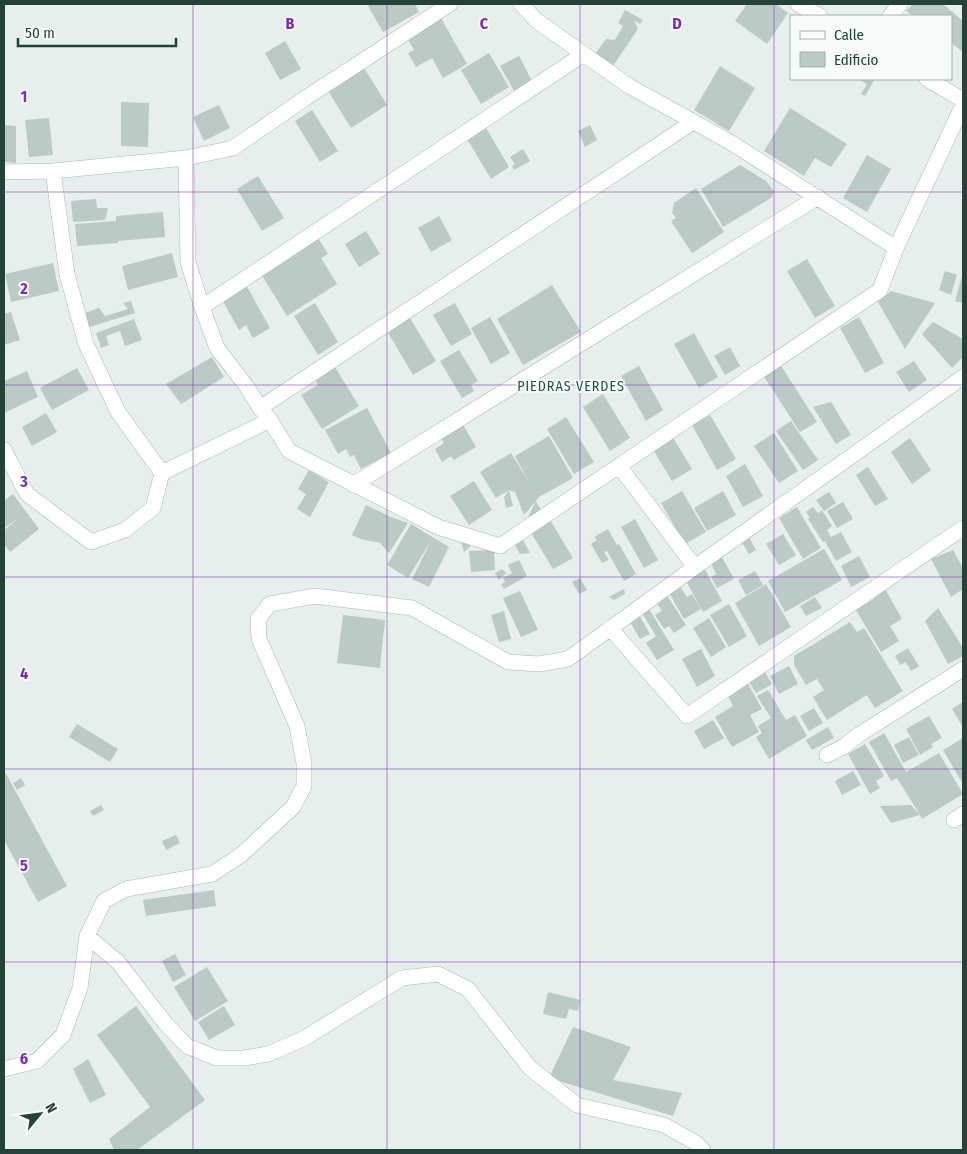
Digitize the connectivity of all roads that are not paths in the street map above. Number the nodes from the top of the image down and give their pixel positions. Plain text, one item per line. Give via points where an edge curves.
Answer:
1 (450, 4) edge
2 (521, 4) edge
3 (798, 4) edge
4 (900, 4) edge
5 (818, 15) edge
6 (891, 15) edge
7 (584, 54) junction
8 (929, 80) edge
9 (963, 100) edge
10 (963, 106) edge
11 (693, 122) junction
12 (186, 158) junction
13 (52, 171) junction
14 (4, 172) edge
15 (818, 197) junction
16 (896, 248) junction
17 (202, 307) junction
18 (963, 377) edge
19 (260, 408) junction
20 (270, 420) junction
21 (4, 450) edge
22 (619, 466) junction
23 (162, 473) junction
24 (352, 484) junction
25 (963, 528) edge
26 (694, 567) junction
27 (610, 628) junction
28 (963, 669) edge
29 (826, 756) dead end
30 (87, 936) junction
31 (4, 1069) edge
32 (703, 1150) edge

1 - 12 street via 233,148
2 - 7 street via 537,21
3 - 5 street
4 - 6 street
7 - 11 street via 629,86
7 - 17 street
8 - 9 street
10 - 16 street
11 - 15 street
11 - 19 street
12 - 13 street
12 - 17 street via 188,262
13 - 14 street
13 - 23 street via 67,274 86,344 118,412
15 - 16 street
15 - 24 street
16 - 22 street via 880,290
17 - 19 street via 217,348
18 - 26 street
19 - 20 street
20 - 23 street
20 - 24 street via 289,451
21 - 23 street via 27,494 91,542 125,530 153,508
22 - 24 street via 500,546 438,527
22 - 26 street
25 - 27 street via 687,716
26 - 27 street
27 - 30 street via 568,659 539,664 508,662 412,608 315,596 270,604 258,620 259,639 297,726 304,763 304,786 293,807 240,855 212,874 126,889 104,901
28 - 29 street
30 - 31 street via 80,988 63,1035 37,1061
30 - 32 street via 118,962 188,1046 216,1058 268,1054 303,1039 402,978 438,974 468,989 530,1068 577,1104 664,1125

